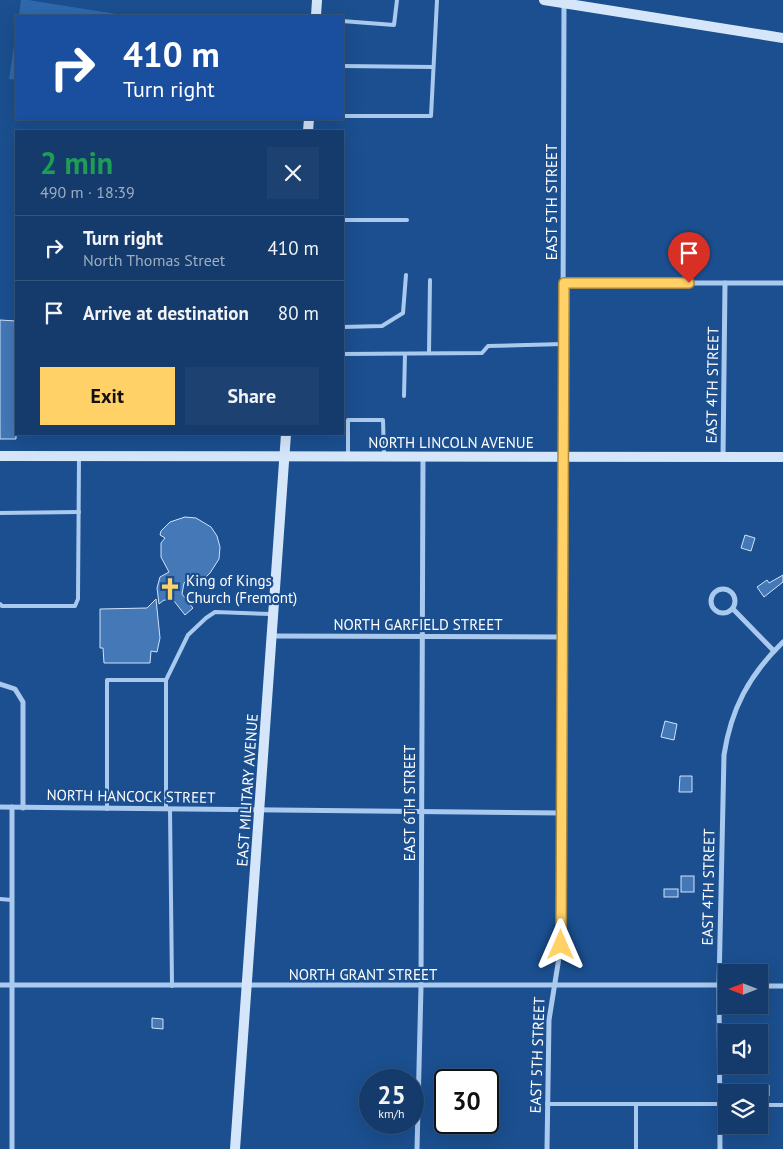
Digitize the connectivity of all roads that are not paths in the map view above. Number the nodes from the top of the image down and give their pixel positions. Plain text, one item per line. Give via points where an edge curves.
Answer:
1 (317, 0) edge
2 (397, 0) edge
3 (437, 0) edge
4 (544, 0) edge
5 (559, 2) edge
6 (316, 15) edge
7 (344, 21) edge
8 (783, 38) edge
9 (344, 66) edge
10 (434, 67) junction
11 (344, 116) edge
12 (344, 220) edge
13 (407, 220) dead end
14 (406, 275) dead end
15 (430, 280) dead end
16 (564, 283) junction
17 (725, 283) junction
18 (783, 283) edge
19 (344, 327) edge
20 (563, 344) junction
21 (344, 354) edge
22 (405, 354) junction
23 (429, 354) junction
24 (404, 396) dead end
25 (286, 435) edge
26 (0, 456) edge
27 (79, 456) junction
28 (384, 457) junction
29 (423, 457) junction
30 (563, 457) junction
31 (723, 457) junction
32 (783, 457) edge
33 (284, 458) junction
34 (348, 458) junction
35 (79, 512) junction
36 (0, 513) edge
37 (0, 604) edge
38 (733, 609) junction
39 (274, 614) junction
40 (272, 636) junction
41 (563, 636) junction
42 (422, 638) junction
43 (783, 642) edge
44 (774, 651) junction
45 (166, 680) junction
46 (0, 684) edge
47 (0, 808) edge
48 (12, 808) junction
49 (23, 808) junction
50 (107, 809) junction
51 (168, 809) junction
52 (260, 810) junction
53 (422, 812) junction
54 (562, 813) junction
55 (0, 899) edge
56 (12, 900) junction
57 (719, 964) edge
58 (0, 985) edge
59 (12, 985) junction
60 (718, 985) edge
61 (172, 986) junction
62 (248, 986) junction
63 (553, 986) junction
64 (768, 986) edge
65 (783, 986) edge
66 (421, 987) junction
67 (719, 1014) edge
68 (720, 1084) edge
69 (547, 1104) junction
70 (718, 1104) edge
71 (636, 1105) junction
72 (768, 1105) edge
73 (783, 1105) edge
74 (720, 1134) edge
75 (12, 1149) edge
76 (235, 1149) edge
77 (417, 1149) edge
78 (547, 1149) edge
79 (636, 1149) edge
80 (720, 1149) edge

1 - 6 street
2 - 7 lane via 394,25
3 - 10 lane
4 - 5 street
5 - 8 street
5 - 16 street, EAST 5TH STREET
9 - 10 lane
10 - 11 lane via 431,116
12 - 13 lane
14 - 19 lane via 403,313 382,326
15 - 23 lane
16 - 17 street
16 - 20 street, EAST 5TH STREET
17 - 18 street
17 - 31 street, EAST 4TH STREET
20 - 23 lane via 488,346 482,353
20 - 30 street, EAST 5TH STREET
21 - 22 lane
22 - 23 lane
22 - 24 lane
25 - 33 street, EAST MILITARY AVENUE
26 - 27 street, NORTH LINCOLN AVENUE
27 - 33 street, NORTH LINCOLN AVENUE
27 - 35 lane
28 - 29 street, NORTH LINCOLN AVENUE
28 - 34 street, NORTH LINCOLN AVENUE
28 - 34 lane via 383,420 348,420
29 - 30 street, NORTH LINCOLN AVENUE
29 - 42 street, EAST 6TH STREET
30 - 31 street, NORTH LINCOLN AVENUE
30 - 41 street, EAST 5TH STREET
31 - 32 street, NORTH LINCOLN AVENUE
33 - 34 street, NORTH LINCOLN AVENUE
33 - 39 street, EAST MILITARY AVENUE
35 - 36 lane
35 - 37 lane via 78,599 75,606
38 - 38 street via 736,601 728,590 719,589 712,595 711,604 716,611 725,614
38 - 44 street
39 - 40 street, EAST MILITARY AVENUE
39 - 45 lane via 215,612 188,635
40 - 42 street, NORTH GARFIELD STREET
40 - 52 street, EAST MILITARY AVENUE
41 - 42 street, NORTH GARFIELD STREET
41 - 54 street, EAST 5TH STREET
42 - 53 street, EAST 6TH STREET
43 - 44 street, EAST 4TH STREET
44 - 57 street, EAST 4TH STREET via 737,703 728,729 722,790
45 - 50 lane via 107,680
45 - 51 lane
46 - 49 street via 15,689 23,702
47 - 48 street, NORTH HANCOCK STREET
48 - 49 street, NORTH HANCOCK STREET
48 - 56 street
49 - 50 street, NORTH HANCOCK STREET
50 - 51 street, NORTH HANCOCK STREET
51 - 52 street, NORTH HANCOCK STREET
51 - 61 lane
52 - 53 street, NORTH HANCOCK STREET
52 - 62 street, EAST MILITARY AVENUE
53 - 54 street, NORTH HANCOCK STREET
53 - 66 street, EAST 6TH STREET
54 - 63 street, EAST 5TH STREET via 561,945 560,964
55 - 56 lane
56 - 59 street
58 - 59 street, NORTH GRANT STREET
59 - 61 street, NORTH GRANT STREET
59 - 75 street
60 - 63 street, NORTH GRANT STREET
61 - 62 street, NORTH GRANT STREET
62 - 66 street, NORTH GRANT STREET
62 - 76 street, EAST MILITARY AVENUE
63 - 66 street, NORTH GRANT STREET
63 - 69 street, EAST 5TH STREET via 548,1020
64 - 65 street
66 - 77 street, EAST 6TH STREET
67 - 68 street, EAST 4TH STREET
69 - 71 lane
69 - 78 street, EAST 5TH STREET
70 - 71 lane
71 - 79 lane
72 - 73 lane
74 - 80 street, EAST 4TH STREET

